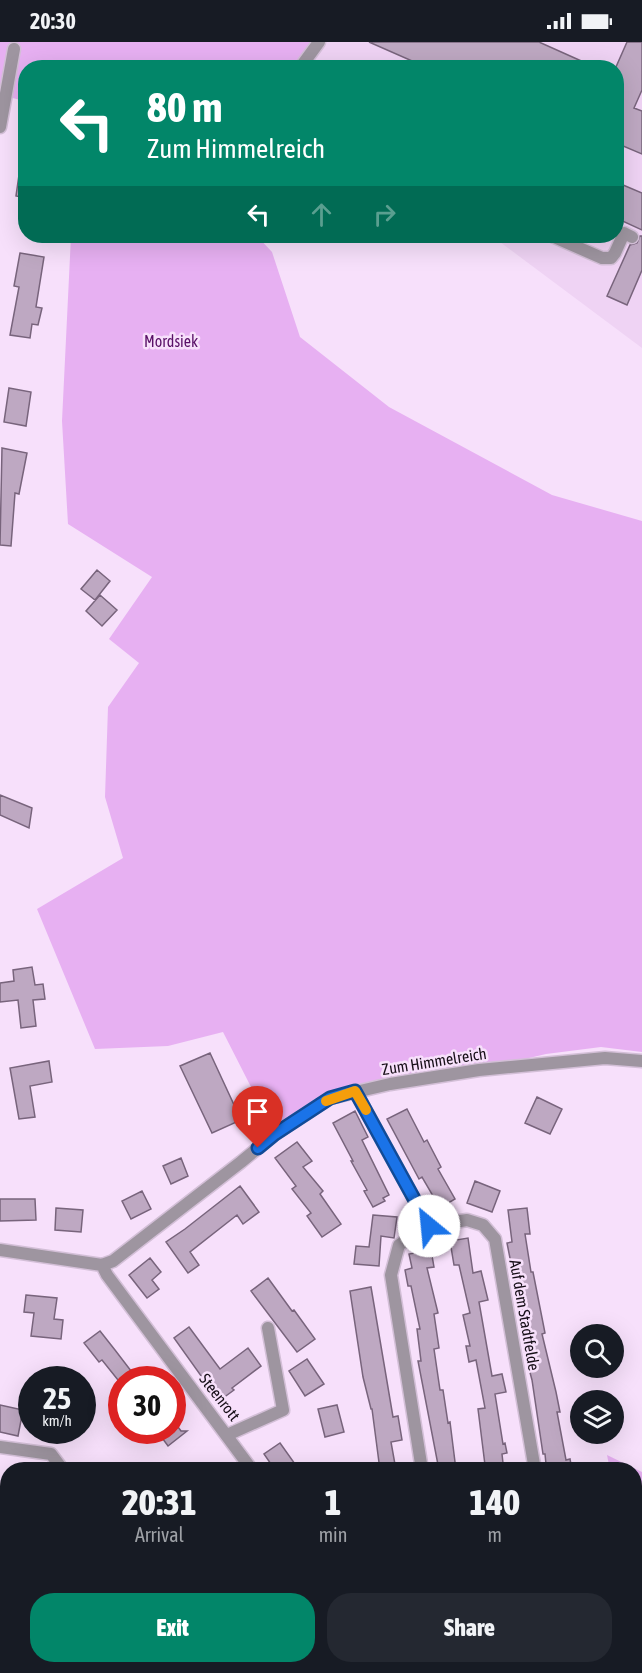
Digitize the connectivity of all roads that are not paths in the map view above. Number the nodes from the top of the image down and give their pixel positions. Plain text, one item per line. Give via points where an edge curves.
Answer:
1 (320, 42) edge
2 (14, 49) dead end
3 (306, 60) edge
4 (0, 127) edge
5 (568, 243) edge
6 (620, 243) edge
7 (642, 1061) edge
8 (355, 1091) junction
9 (429, 1226) junction
10 (0, 1250) edge
11 (102, 1264) junction
12 (268, 1328) dead end
13 (227, 1435) junction
14 (0, 1447) edge
15 (57, 1462) edge
16 (246, 1462) edge
17 (421, 1462) edge
18 (534, 1462) edge

1 - 3 street
2 - 4 street
5 - 6 street via 611,258
7 - 8 street, Zum Himmelreich via 605,1058 479,1070
8 - 9 street
8 - 11 street, Zum Himmelreich via 330,1098 275,1134 113,1261
9 - 17 street, Auf dem Stadtfelde via 399,1245 391,1275
9 - 18 street, Auf dem Stadtfelde via 467,1220 483,1225 495,1239
10 - 11 street
11 - 13 street, Steenrott
12 - 13 street, Steenrott via 283,1410
13 - 16 street
14 - 15 street via 51,1454

